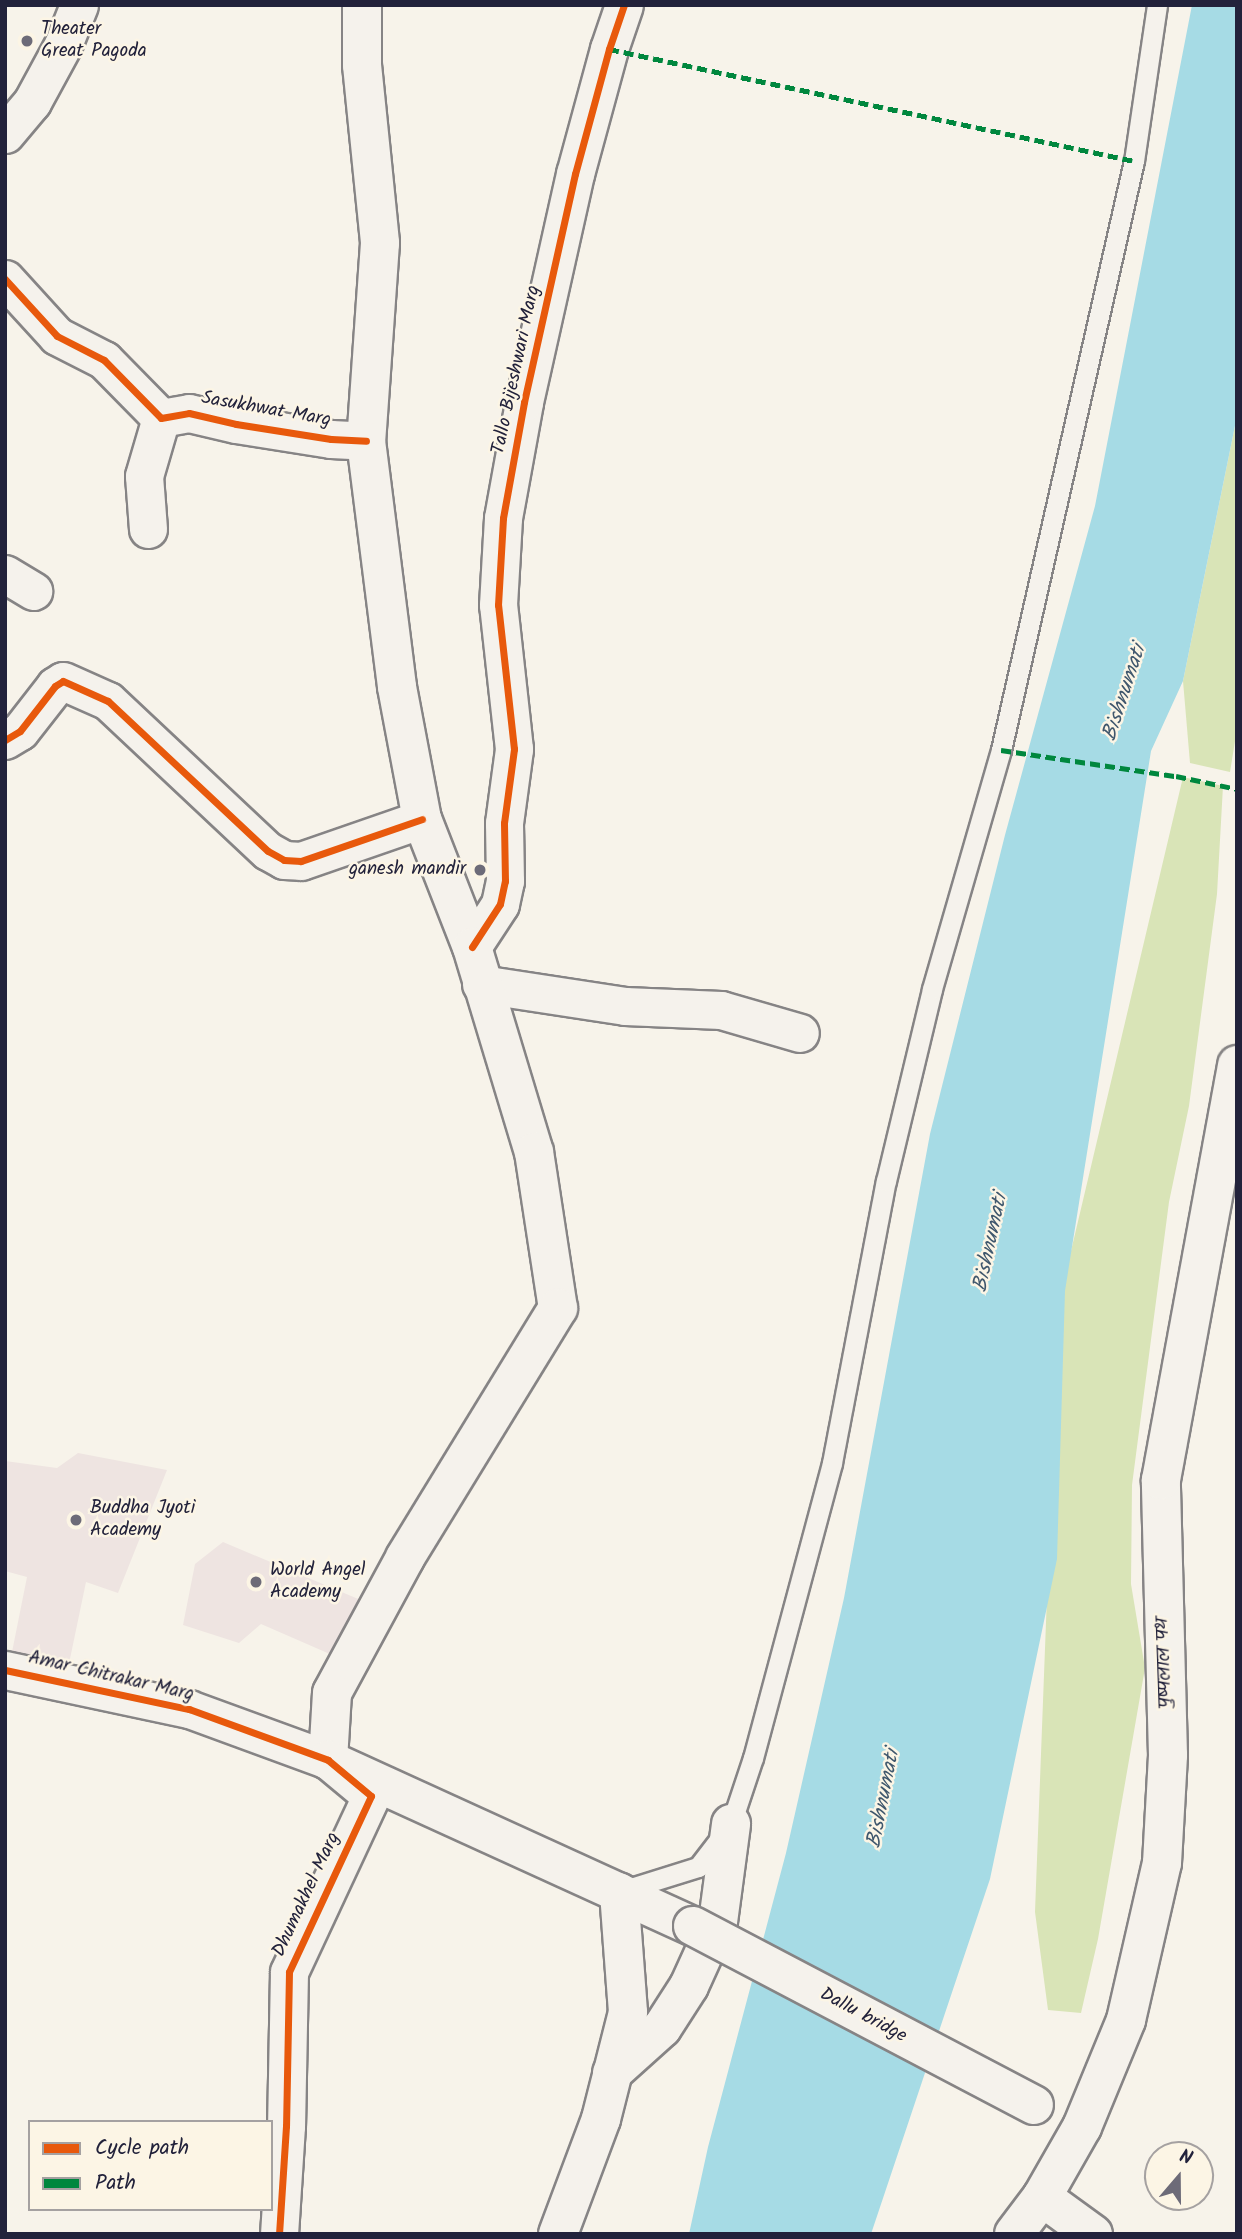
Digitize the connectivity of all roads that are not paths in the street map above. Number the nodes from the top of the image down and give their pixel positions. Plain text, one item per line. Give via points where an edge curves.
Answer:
1 (79, 5) edge
2 (362, 5) edge
3 (624, 5) edge
4 (1157, 5) edge
5 (5, 134) edge
6 (5, 279) edge
7 (161, 418) junction
8 (366, 441) junction
9 (148, 529) dead end
10 (5, 740) edge
11 (422, 819) junction
12 (472, 947) junction
13 (481, 984) junction
14 (800, 1033) dead end
15 (1237, 1065) edge
16 (5, 1670) edge
17 (328, 1760) junction
18 (731, 1824) junction
19 (619, 1892) junction
20 (612, 2073) junction
21 (1082, 2127) junction
22 (1042, 2197) junction
23 (278, 2234) edge
24 (558, 2234) edge
25 (1014, 2234) edge
26 (1093, 2234) edge

1 - 5 street via 32,102
2 - 8 main road via 362,65 380,243
3 - 12 street, Tallo Bijeshwari Marg via 575,174 503,519 498,605 514,749 504,823 504,894
4 - 18 lane via 1134,161 1001,750 932,989 890,1168 832,1463
6 - 7 street via 57,336 104,360
7 - 8 street, Sasukhwat Marg via 189,413 236,424
7 - 9 street via 144,475
8 - 11 main road via 397,687
10 - 11 street via 20,731 63,681 108,701 268,851 284,860 301,861
11 - 12 main road
12 - 13 main road
13 - 14 street via 625,1006 722,1010
13 - 17 main road via 534,1152 558,1308 405,1558 332,1693
15 - 21 main road, पुष्पलाल पथ via 1161,1480 1168,1755 1162,1863 1126,2020
16 - 17 street, Amar Chitrakar Marg via 189,1709
17 - 19 main road, Dallu bridge
17 - 23 street, Dhumakhel Marg via 370,1796 289,1972
18 - 19 lane via 698,1867
18 - 20 main road via 718,1922 689,1986 662,2028
19 - 20 main road via 628,2012
19 - 21 main road, Dallu bridge, bridge
20 - 24 main road via 601,2119
21 - 22 main road, पुष्पलाल पथ
22 - 25 main road, पुष्पलाल पथ
22 - 26 main road

